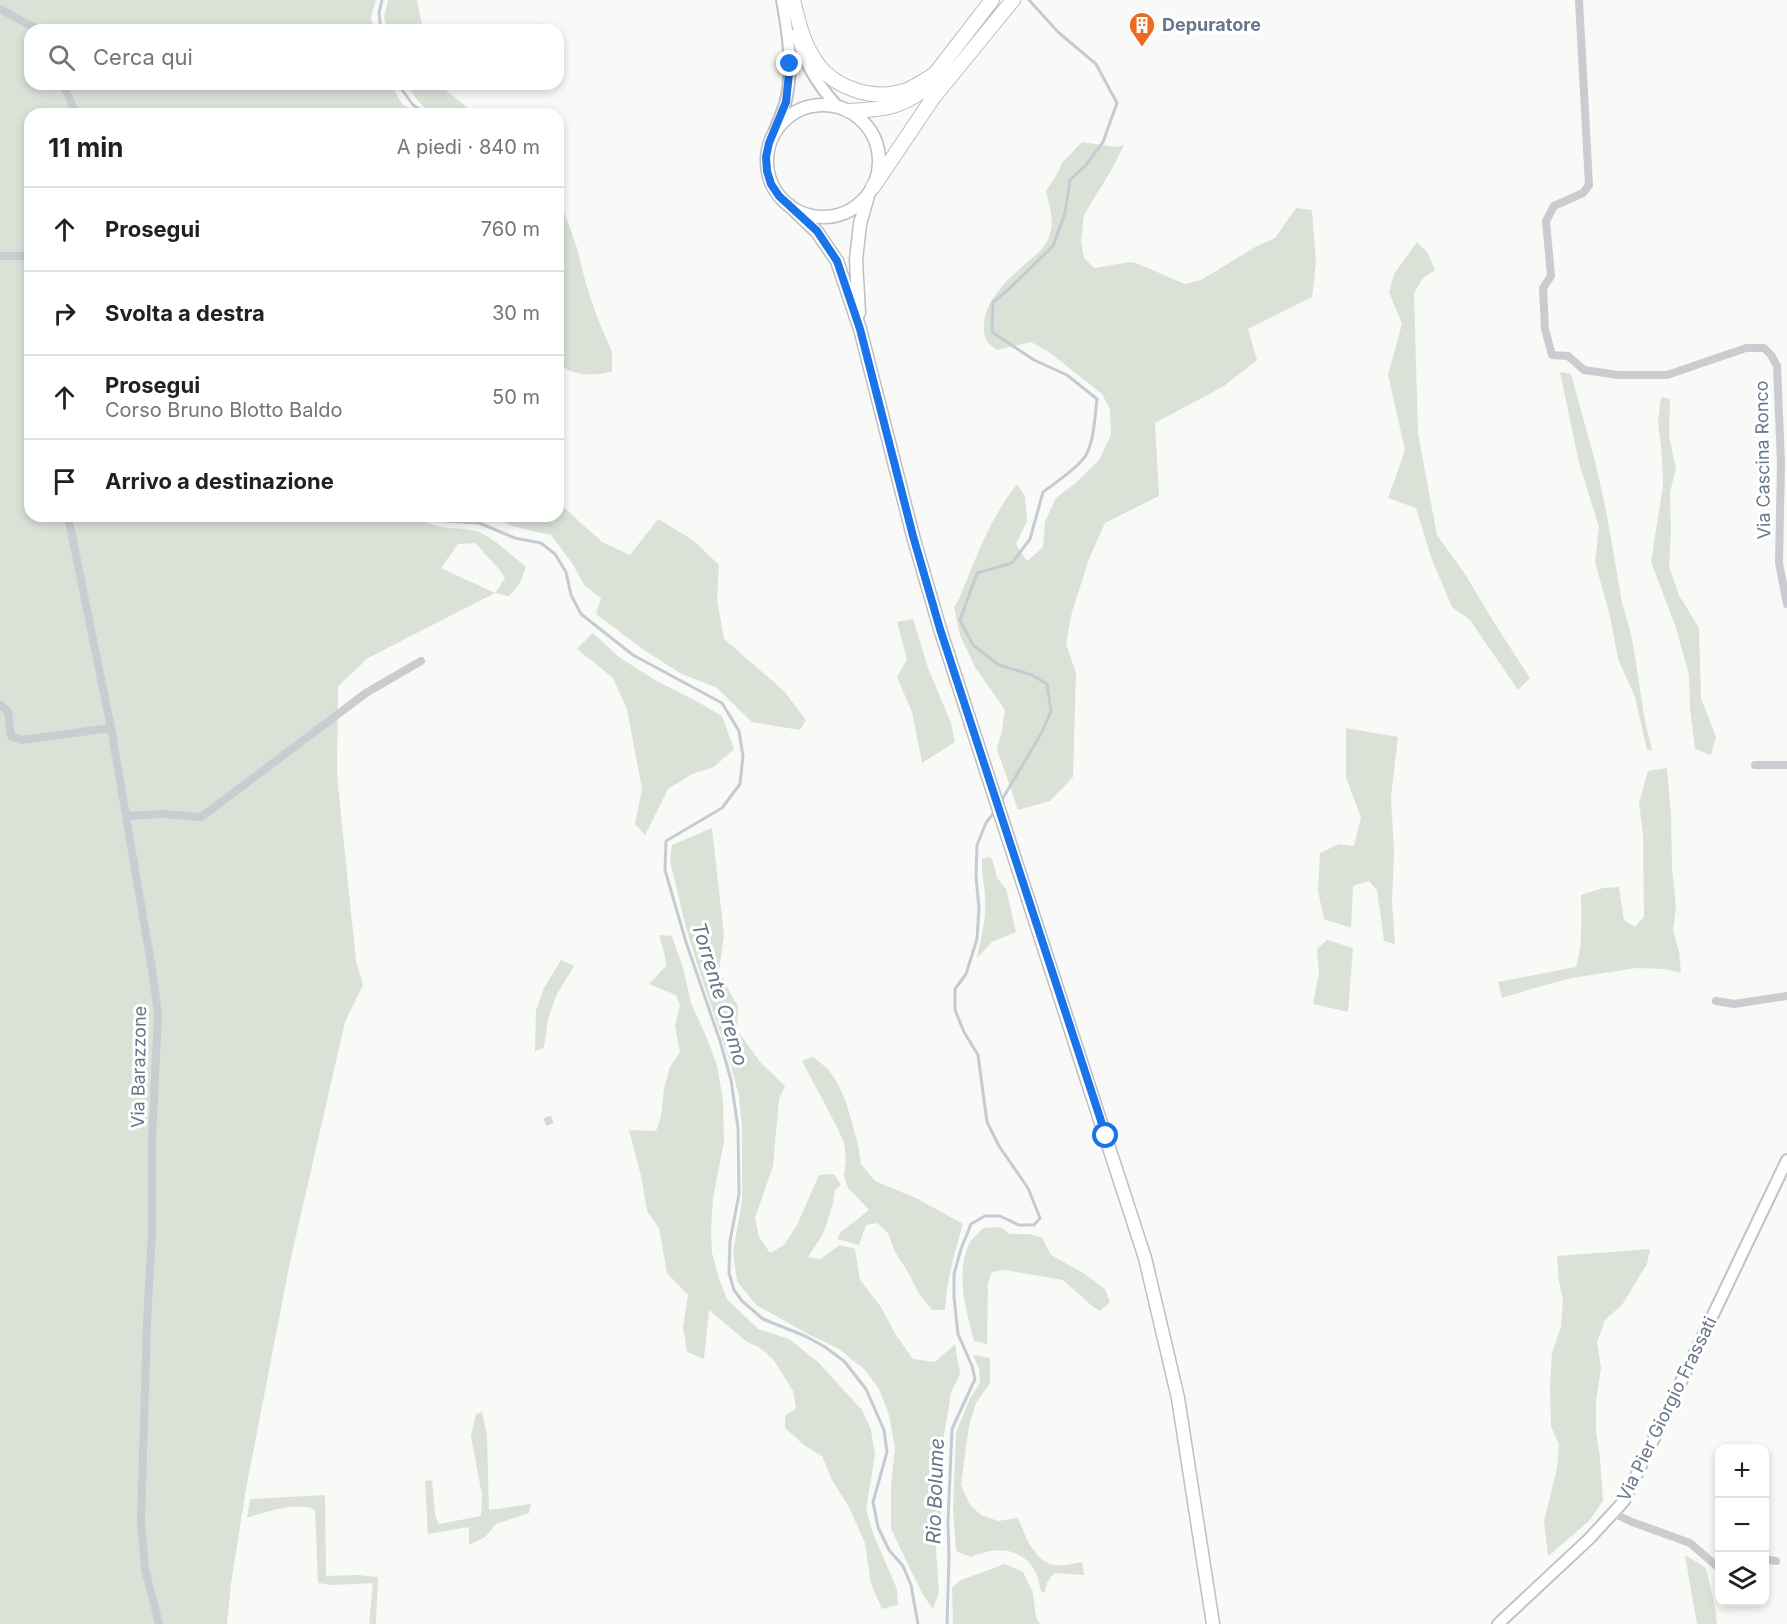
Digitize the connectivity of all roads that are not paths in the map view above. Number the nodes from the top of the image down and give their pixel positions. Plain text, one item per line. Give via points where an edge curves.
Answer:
1 (784, 0) edge
2 (793, 0) edge
3 (992, 0) edge
4 (1579, 0) edge
5 (1010, 2) edge
6 (0, 9) edge
7 (28, 24) edge
8 (935, 74) junction
9 (66, 90) edge
10 (73, 108) edge
11 (843, 108) junction
12 (775, 130) junction
13 (871, 190) junction
14 (789, 206) junction
15 (24, 255) edge
16 (0, 256) edge
17 (860, 329) junction
18 (69, 522) edge
19 (1787, 604) edge
20 (421, 661) dead end
21 (0, 705) edge
22 (111, 728) junction
23 (1755, 765) dead end
24 (1787, 765) edge
25 (126, 816) junction
26 (1787, 996) edge
27 (1716, 1001) dead end
28 (1787, 1160) edge
29 (1613, 1513) junction
30 (1769, 1560) edge
31 (1776, 1561) dead end
32 (1715, 1565) edge
33 (159, 1624) edge
34 (1214, 1624) edge
35 (1498, 1624) edge

1 - 11 street via 804,60 822,90
1 - 12 street via 790,64 786,102
2 - 8 highway via 813,58 843,85 890,94
3 - 8 highway
4 - 19 street, Via Cascina Ronco via 1588,185 1583,193 1554,206 1546,221 1551,276 1543,288 1545,329 1552,355 1568,356 1584,370 1667,375 1746,348 1764,348 1771,355 1777,366 1781,463 1779,563
5 - 13 highway via 933,98
6 - 7 street
8 - 11 highway via 921,92 891,108
9 - 10 street
11 - 12 main road via 809,106 796,111
11 - 13 main road via 861,119 877,144 878,173
12 - 14 main road via 766,157 767,171 771,184
13 - 14 main road via 852,209 831,216 802,213
13 - 17 main road via 860,224 856,260
14 - 17 main road via 817,231 837,261
15 - 16 street
17 - 34 main road via 940,629 1145,1258 1178,1398
18 - 22 street, Via Barazzone
20 - 25 street via 366,693 201,817
21 - 22 street via 8,711 11,736 21,740
22 - 25 street, Via Barazzone
23 - 24 street
25 - 33 street, Via Barazzone via 158,1013 141,1522 145,1569
26 - 27 street via 1734,1004
28 - 29 street, Via Pier Giorgio Frassati via 1624,1500
29 - 32 street via 1690,1543
29 - 35 street, Via Pier Giorgio Frassati
30 - 31 street

